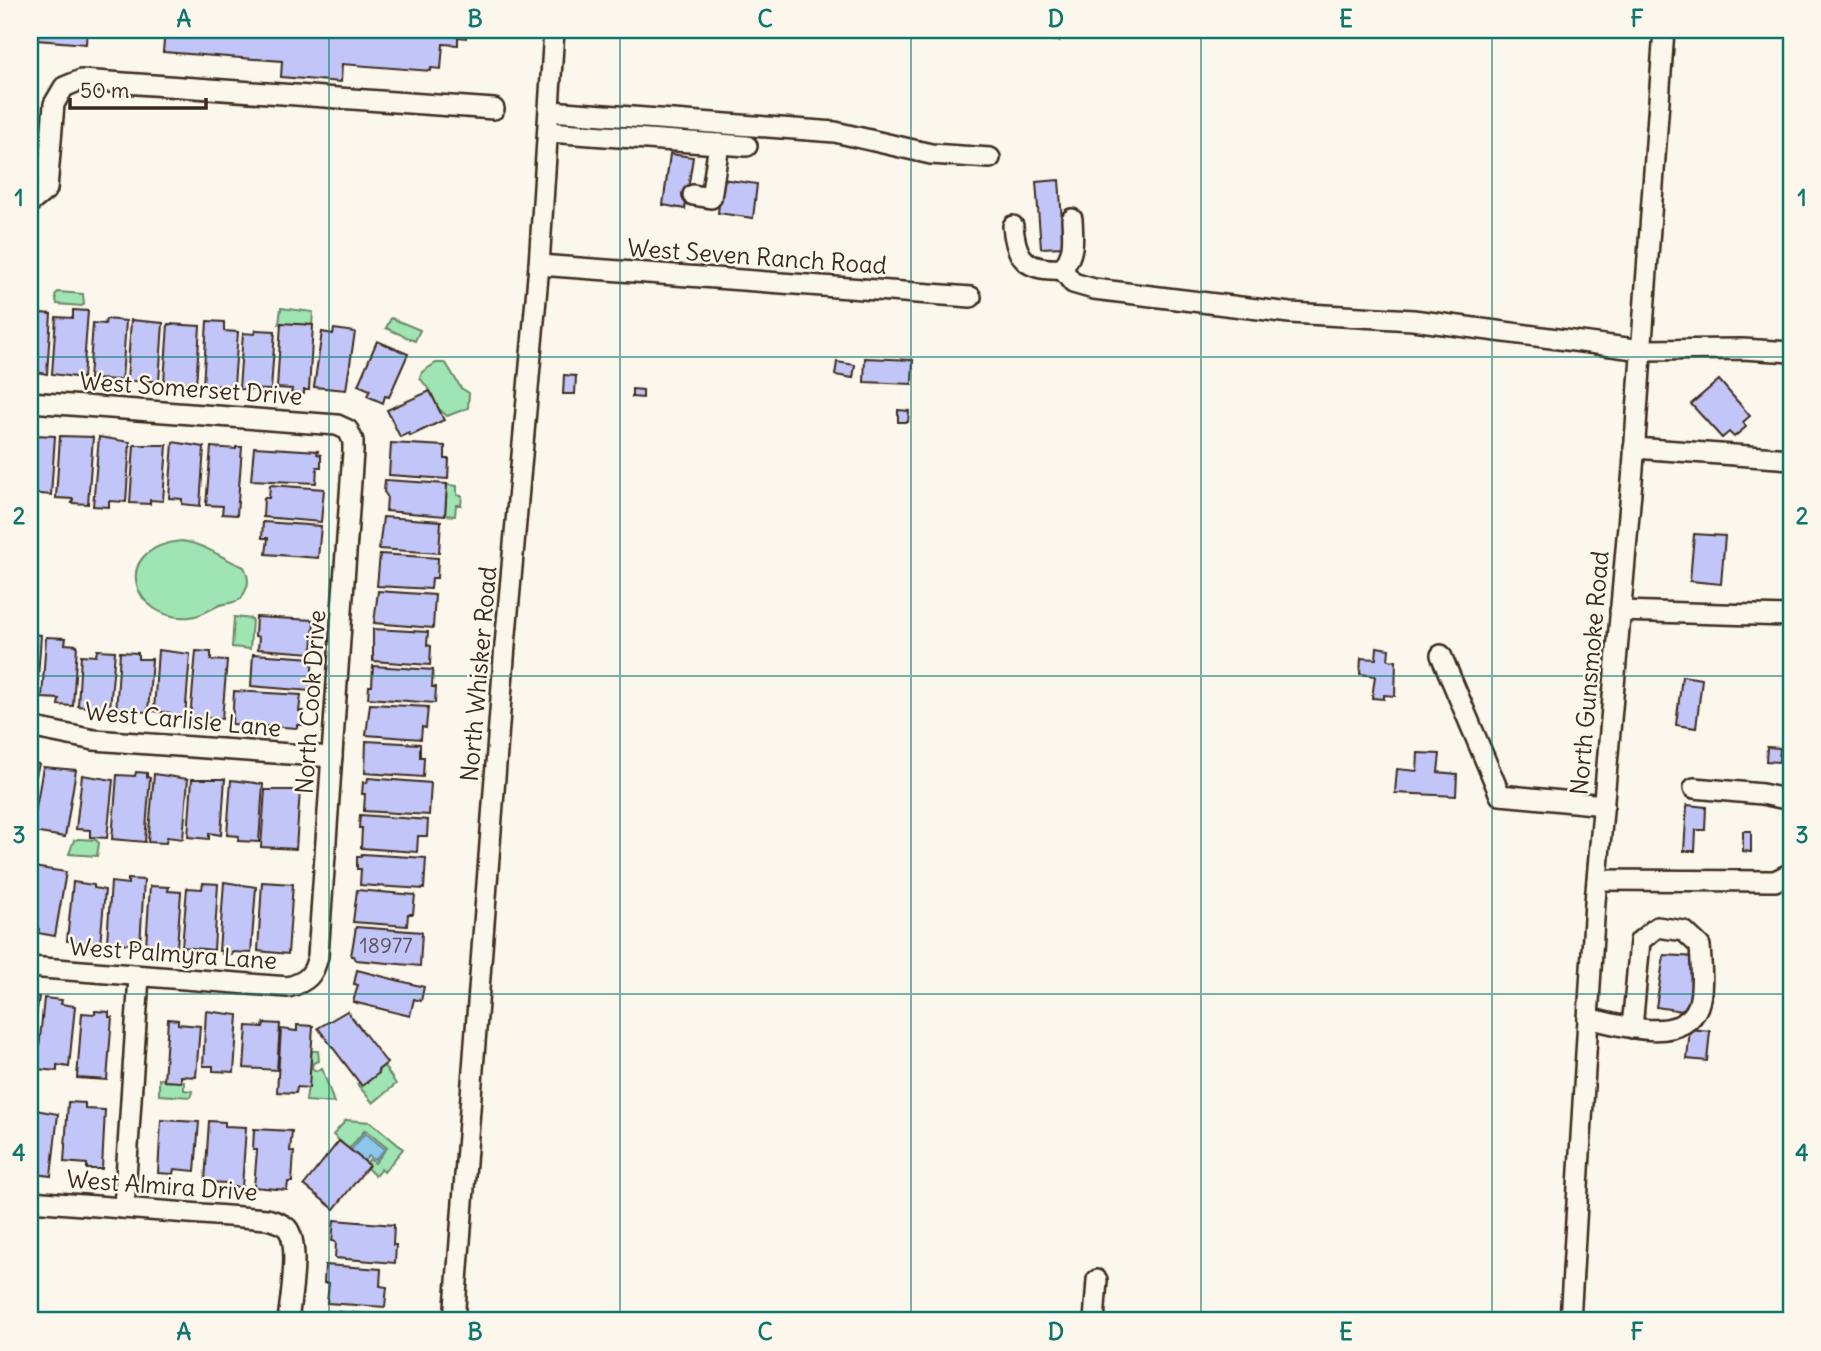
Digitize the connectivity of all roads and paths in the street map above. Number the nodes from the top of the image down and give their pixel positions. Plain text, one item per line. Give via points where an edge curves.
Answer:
1 (554, 30) edge
2 (1664, 30) edge
3 (494, 109) dead end
4 (550, 111) junction
5 (548, 132) junction
6 (719, 144) junction
7 (747, 146) dead end
8 (990, 158) dead end
9 (693, 195) dead end
10 (30, 203) edge
11 (1072, 219) dead end
12 (1013, 226) dead end
13 (539, 265) junction
14 (1062, 270) junction
15 (971, 297) dead end
16 (1642, 350) junction
17 (1791, 352) edge
18 (30, 402) edge
19 (348, 430) joint
20 (1634, 448) junction
21 (1791, 459) edge
22 (1620, 611) junction
23 (1791, 616) edge
24 (1441, 655) dead end
25 (30, 727) edge
26 (332, 757) junction
27 (1694, 788) dead end
28 (1791, 800) edge
29 (1604, 805) junction
30 (1791, 873) edge
31 (1597, 880) junction
32 (30, 967) edge
33 (139, 976) junction
34 (310, 978) joint
35 (1588, 1018) junction
36 (1632, 1028) junction
37 (30, 1201) edge
38 (124, 1208) junction
39 (1097, 1280) dead end
40 (288, 1321) edge
41 (454, 1321) edge
42 (1094, 1321) edge
43 (1570, 1321) edge

1 - 4 street, North Whisker Road
2 - 16 street, North Gunsmoke Road
3 - 10 street via 81,80 64,88 54,104 47,189
4 - 5 street, North Whisker Road
4 - 8 street via 835,132 931,154
5 - 6 street
5 - 13 street, North Whisker Road
6 - 7 street
6 - 9 street via 711,198
11 - 14 street via 1071,259
12 - 14 street via 1020,257 1030,265
13 - 15 street, West Seven Ranch Road
13 - 41 street, North Whisker Road
14 - 16 street via 1073,283 1094,289 1290,313 1413,320
16 - 17 street
16 - 20 street, North Gunsmoke Road
18 - 19 street, West Somerset Drive via 323,423
19 - 26 street, North Cook Drive via 353,452
20 - 21 street
20 - 22 street, North Gunsmoke Road
22 - 23 street
22 - 29 street, North Gunsmoke Road
24 - 29 street via 1500,795
25 - 26 street, West Carlisle Lane via 94,740
26 - 34 street, North Cook Drive via 318,956
27 - 28 street
29 - 31 street, North Gunsmoke Road
30 - 31 street via 1775,881
31 - 35 street, North Gunsmoke Road
32 - 33 street, West Palmyra Lane
33 - 34 street, West Palmyra Lane via 288,987
33 - 38 street
35 - 36 street
35 - 43 street, North Gunsmoke Road
36 - 36 street via 1669,1030 1686,1022 1698,1007 1700,946 1684,931 1657,927 1640,941
37 - 38 street, West Almira Drive
38 - 40 street, West Almira Drive via 278,1222 288,1229 294,1249
39 - 42 street

